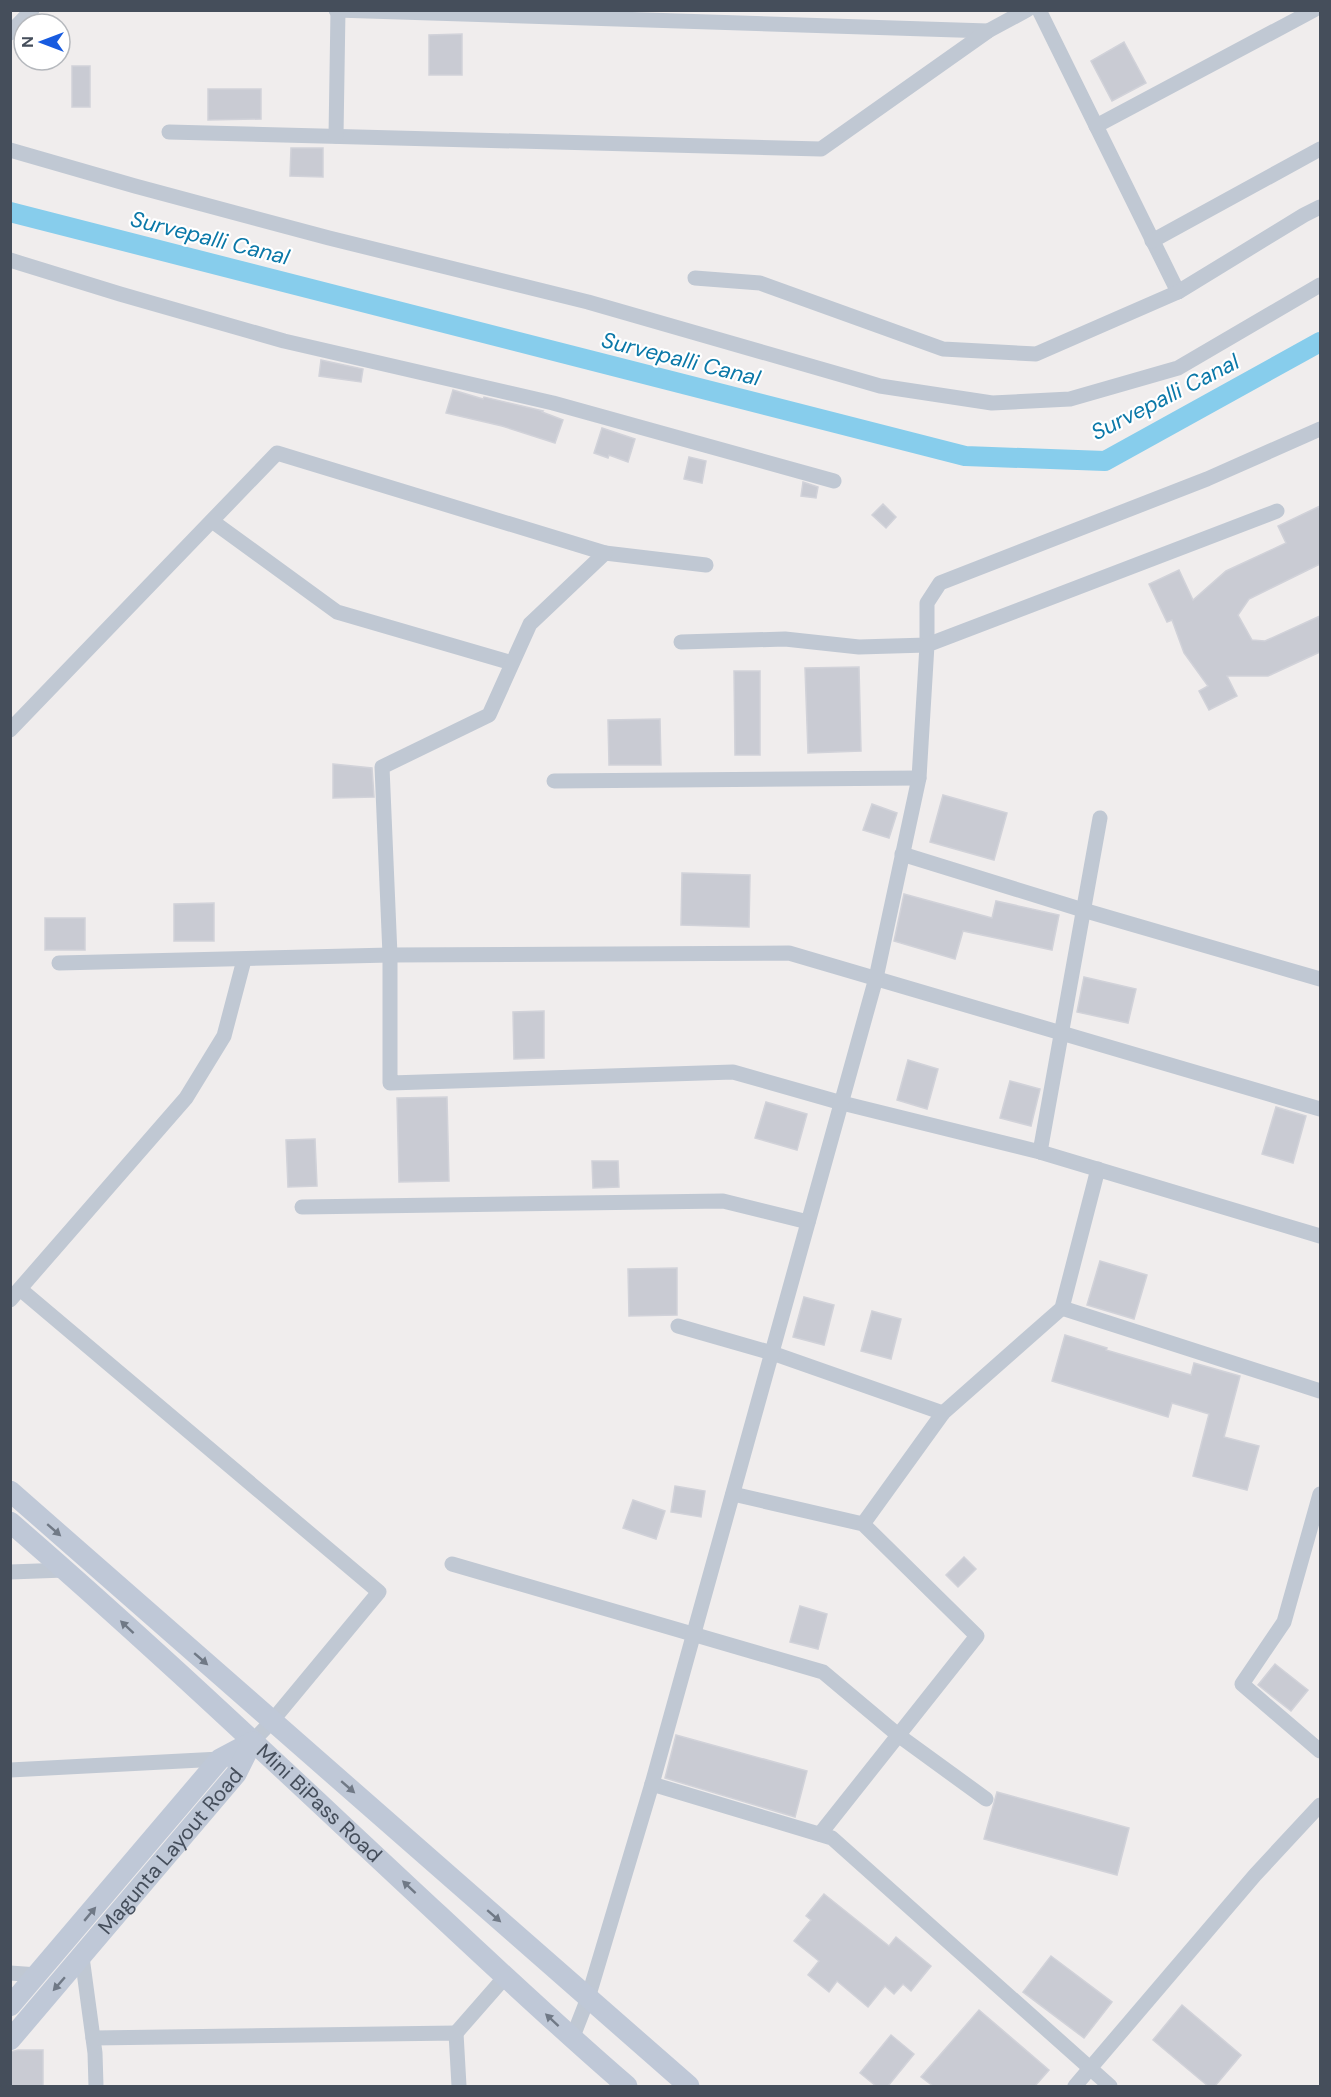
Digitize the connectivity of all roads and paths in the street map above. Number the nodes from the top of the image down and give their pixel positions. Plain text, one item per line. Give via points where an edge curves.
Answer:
1 (32, 10) edge
2 (337, 10) edge
3 (1027, 10) edge
4 (1039, 10) edge
5 (1314, 10) edge
6 (988, 31) junction
7 (10, 33) edge
8 (1096, 126) junction
9 (169, 132) dead end
10 (336, 136) junction
11 (10, 150) edge
12 (1320, 150) edge
13 (1320, 207) edge
14 (1152, 241) junction
15 (10, 260) edge
16 (695, 278) dead end
17 (1320, 285) edge
18 (1178, 292) junction
19 (1320, 429) edge
20 (834, 481) dead end
21 (1277, 511) dead end
22 (212, 521) junction
23 (605, 553) junction
24 (706, 565) dead end
25 (681, 642) dead end
26 (927, 645) junction
27 (512, 663) junction
28 (10, 730) edge
29 (919, 778) junction
30 (554, 780) dead end
31 (1100, 818) dead end
32 (902, 855) junction
33 (1083, 910) junction
34 (390, 956) junction
35 (244, 960) junction
36 (59, 963) dead end
37 (876, 978) junction
38 (1320, 978) edge
39 (1062, 1033) junction
40 (842, 1102) junction
41 (1320, 1109) edge
42 (1040, 1152) junction
43 (1098, 1169) junction
44 (302, 1207) dead end
45 (808, 1222) junction
46 (1320, 1236) edge
47 (15, 1295) edge
48 (1062, 1308) junction
49 (678, 1326) dead end
50 (772, 1353) junction
51 (1320, 1391) edge
52 (943, 1413) junction
53 (10, 1491) edge
54 (733, 1494) junction
55 (1320, 1494) edge
56 (10, 1522) edge
57 (863, 1524) junction
58 (452, 1564) dead end
59 (65, 1570) junction
60 (10, 1572) edge
61 (694, 1634) junction
62 (272, 1721) junction
63 (898, 1735) junction
64 (252, 1742) junction
65 (1320, 1751) edge
66 (220, 1760) junction
67 (10, 1770) edge
68 (652, 1784) junction
69 (986, 1799) dead end
70 (1320, 1805) edge
71 (820, 1834) junction
72 (82, 1957) junction
73 (10, 1973) edge
74 (38, 1975) junction
75 (505, 1977) junction
76 (588, 1998) junction
77 (10, 2006) edge
78 (456, 2033) junction
79 (93, 2038) junction
80 (572, 2039) junction
81 (10, 2040) edge
82 (1090, 2070) junction
83 (96, 2086) edge
84 (459, 2086) edge
85 (627, 2086) edge
86 (689, 2086) edge
87 (1075, 2086) edge
88 (1110, 2086) edge

1 - 7 street
2 - 6 street
2 - 10 street
3 - 6 street
4 - 8 street
5 - 8 street
6 - 10 street via 821,148
8 - 14 street
9 - 10 street
11 - 17 street via 329,238 588,303 880,386 992,403 1070,399 1178,368
12 - 14 street
13 - 18 street
14 - 18 street
15 - 20 street via 284,341 554,403
16 - 18 street via 760,283 943,349 1036,354
19 - 26 street via 1207,479 940,583 927,603
21 - 26 street
22 - 23 street via 277,453
22 - 27 street via 337,612
22 - 28 street
23 - 24 street
23 - 27 street via 530,624
25 - 26 street via 785,639 860,647
26 - 29 street
27 - 34 street via 489,715 382,767
29 - 30 street
29 - 32 street
31 - 33 street
32 - 33 street
32 - 37 street
33 - 38 street
33 - 39 street
34 - 35 street
34 - 37 street via 789,953
34 - 40 street via 390,1083 733,1072
35 - 36 street
35 - 47 street via 224,1036 186,1098
37 - 39 street
37 - 40 street
39 - 41 street
39 - 42 street
40 - 42 street
40 - 45 street
42 - 43 street
43 - 46 street
43 - 48 street
44 - 45 street via 723,1202
45 - 50 street
47 - 62 street via 379,1592
48 - 51 street
48 - 52 street
49 - 50 street
50 - 52 street
50 - 54 street
52 - 57 street
53 -> 62 main road
54 - 57 street
54 - 61 street
55 - 65 street via 1284,1622 1242,1684
56 - 59 main road, Mini BiPass Road
57 - 63 street via 977,1636
58 - 61 street
59 - 60 street
64 -> 59 main road, Mini BiPass Road
61 - 63 street via 823,1672
61 - 68 street
62 - 64 street
62 -> 76 main road
63 - 69 street
63 - 71 street
64 - 66 main road, Magunta Layout Road
64 - 72 main road, Magunta Layout Road via 236,1774
75 -> 64 main road, Mini BiPass Road
66 - 67 street
74 -> 66 main road, Magunta Layout Road
68 - 71 street
68 - 76 street
70 - 82 street via 1255,1875
71 - 82 street via 832,1838
72 - 79 street
72 -> 81 main road, Magunta Layout Road
73 - 74 street
74 - 77 main road, Magunta Layout Road
75 - 78 street
80 -> 75 main road, Mini BiPass Road
76 - 80 street
76 - 86 main road
78 - 79 street
78 - 84 street
79 - 83 street
80 - 85 main road, Mini BiPass Road
82 - 87 street
82 - 88 street

